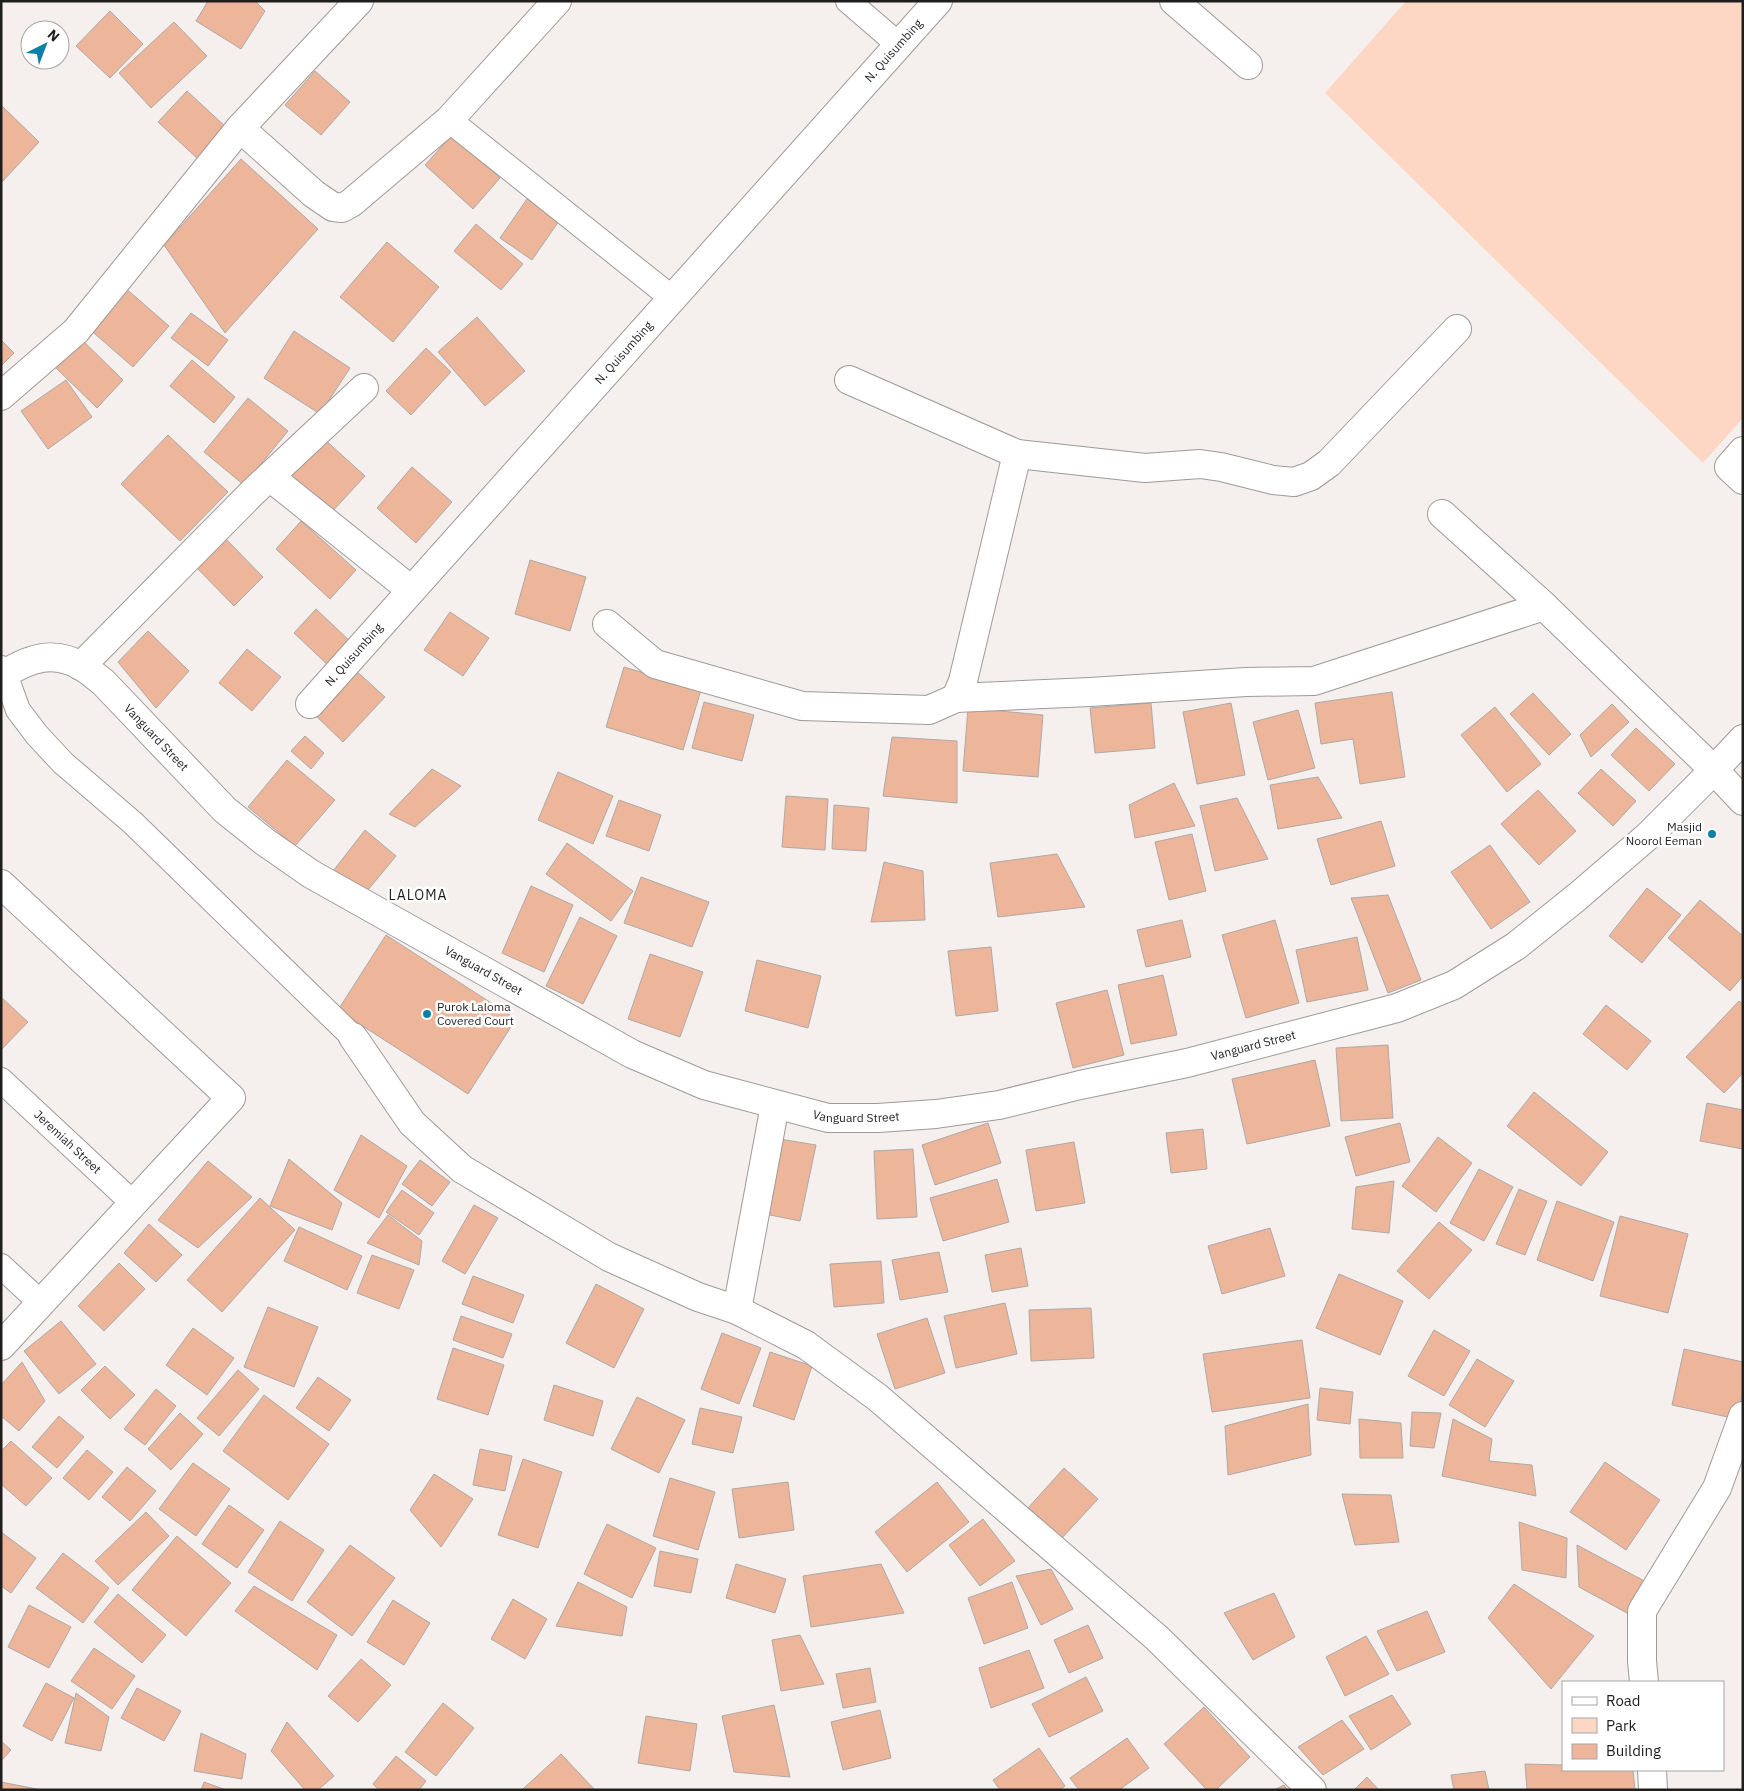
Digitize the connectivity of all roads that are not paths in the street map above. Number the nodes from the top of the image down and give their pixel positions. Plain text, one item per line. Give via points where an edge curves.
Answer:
1 (359, 1) edge
2 (557, 1) edge
3 (848, 1) edge
4 (938, 1) edge
5 (1174, 1) edge
6 (899, 45) junction
7 (1248, 65) dead end
8 (449, 120) junction
9 (240, 128) junction
10 (672, 298) junction
11 (1457, 329) dead end
12 (849, 380) dead end
13 (364, 388) dead end
14 (1, 396) edge
15 (1743, 451) edge
16 (1017, 454) junction
17 (270, 477) junction
18 (1743, 480) edge
19 (1442, 514) dead end
20 (411, 590) junction
21 (1544, 606) junction
22 (607, 624) dead end
23 (81, 666) junction
24 (3, 674) edge
25 (956, 698) junction
26 (310, 704) dead end
27 (1743, 739) edge
28 (1714, 770) junction
29 (1743, 801) edge
30 (1, 884) edge
31 (353, 1037) joint
32 (1, 1080) edge
33 (775, 1105) junction
34 (134, 1204) junction
35 (1, 1266) edge
36 (41, 1303) junction
37 (737, 1310) junction
38 (1, 1346) edge
39 (1743, 1416) edge
40 (1644, 1681) edge
41 (1652, 1771) edge
42 (1312, 1790) edge
43 (1654, 1790) edge

1 - 9 street
2 - 8 street
3 - 6 lane
4 - 6 street, N. Quisumbing
5 - 7 street
6 - 10 street, N. Quisumbing
8 - 9 street via 342,208 333,207 314,194
8 - 10 lane
9 - 14 street via 76,330
10 - 20 street, N. Quisumbing
11 - 16 street via 1329,463 1311,476 1294,482 1200,464 1145,468
12 - 16 street
13 - 17 street
15 - 18 street via 1729,467
16 - 25 street via 963,681
17 - 20 street
17 - 23 street
19 - 21 street
20 - 26 street, N. Quisumbing
21 - 25 street via 1314,681
21 - 28 street
22 - 25 street via 655,664 802,706 929,710
23 - 24 street, Vanguard Street via 62,658 42,658
23 - 33 street, Vanguard Street via 103,682 225,810 311,874 632,1054 704,1085
24 - 31 lane via 18,710 37,735
27 - 28 street, Vanguard Street
28 - 29 street
28 - 33 street, Vanguard Street via 1649,835 1516,946 1454,985 1397,1008 1187,1063 999,1106 936,1114 828,1118
30 - 34 street via 232,1098
31 - 37 street via 412,1123 462,1169 609,1257 698,1297
32 - 34 lane, Jeremiah Street
33 - 37 street
34 - 36 street
35 - 36 lane
36 - 38 street
37 - 42 street via 806,1346 877,1398 1157,1638
39 - 40 street via 1716,1488 1642,1611
41 - 43 street

